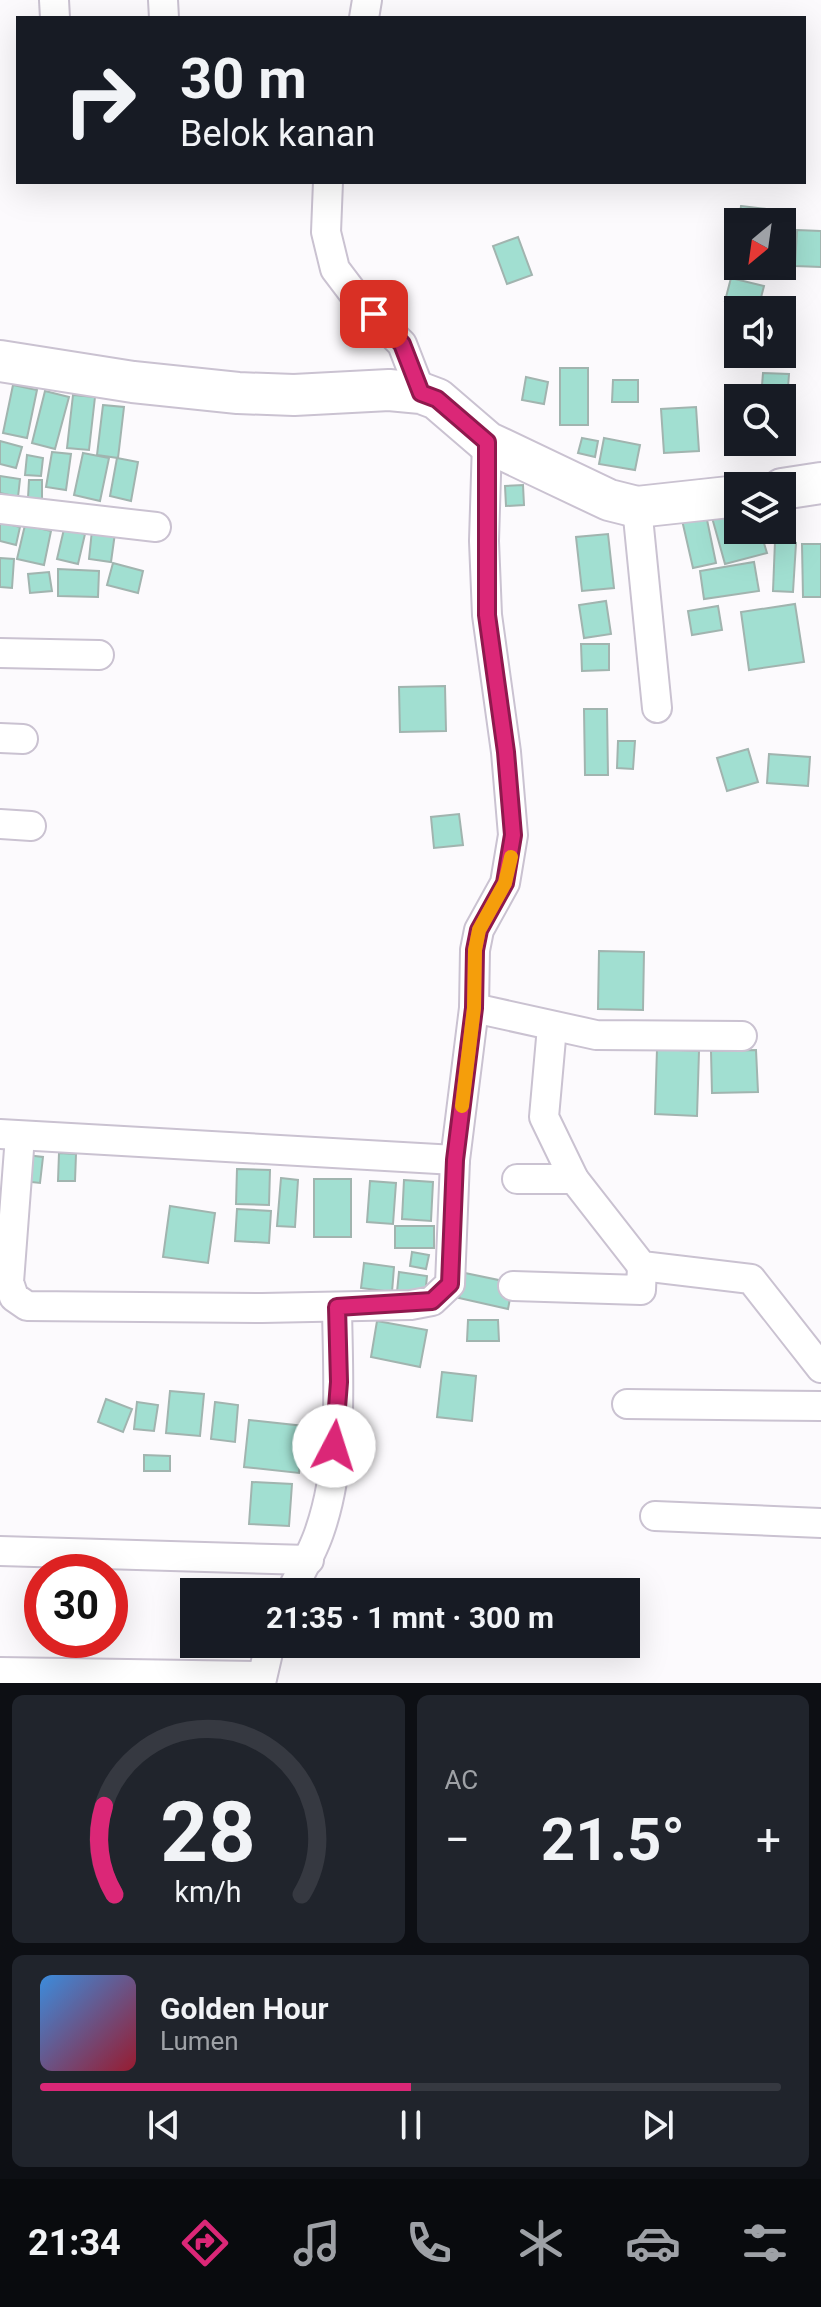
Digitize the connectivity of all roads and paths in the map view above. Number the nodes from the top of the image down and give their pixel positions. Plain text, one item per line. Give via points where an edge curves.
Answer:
1 (328, 184) edge
2 (0, 361) edge
3 (421, 393) junction
4 (487, 442) junction
5 (821, 483) edge
6 (796, 487) edge
7 (724, 498) edge
8 (637, 507) junction
9 (0, 509) edge
10 (156, 527) dead end
11 (0, 653) edge
12 (99, 655) dead end
13 (657, 708) dead end
14 (0, 824) edge
15 (31, 826) dead end
16 (474, 1008) junction
17 (552, 1027) junction
18 (742, 1036) dead end
19 (10, 1135) edge
20 (455, 1160) junction
21 (517, 1179) dead end
22 (574, 1179) junction
23 (642, 1266) junction
24 (513, 1286) dead end
25 (337, 1307) junction
26 (821, 1368) edge
27 (627, 1404) dead end
28 (821, 1406) edge
29 (655, 1516) dead end
30 (821, 1523) edge
31 (0, 1551) edge
32 (309, 1560) junction
33 (299, 1578) edge
34 (267, 1658) edge
35 (0, 1672) edge
36 (262, 1680) edge

1 - 3 street via 326,232 335,269 402,344
2 - 3 street via 238,393
3 - 4 street via 437,399
4 - 8 street via 599,495
4 - 16 street via 487,615 513,835 505,883 479,930
5 - 6 street
7 - 8 street
8 - 13 street
9 - 10 street
11 - 12 street
14 - 15 street
16 - 17 street
16 - 20 street
17 - 18 street via 596,1035
17 - 22 street via 544,1117
19 - 20 street
19 - 25 street via 9,1282 18,1302 43,1307
20 - 25 street via 452,1270 443,1294 411,1305
21 - 22 street
22 - 23 street
23 - 24 street via 641,1290
23 - 26 street via 751,1279
25 - 32 street via 338,1408 329,1501
27 - 28 street
29 - 30 street
31 - 32 street
32 - 33 street
34 - 36 street
35 - 36 street

